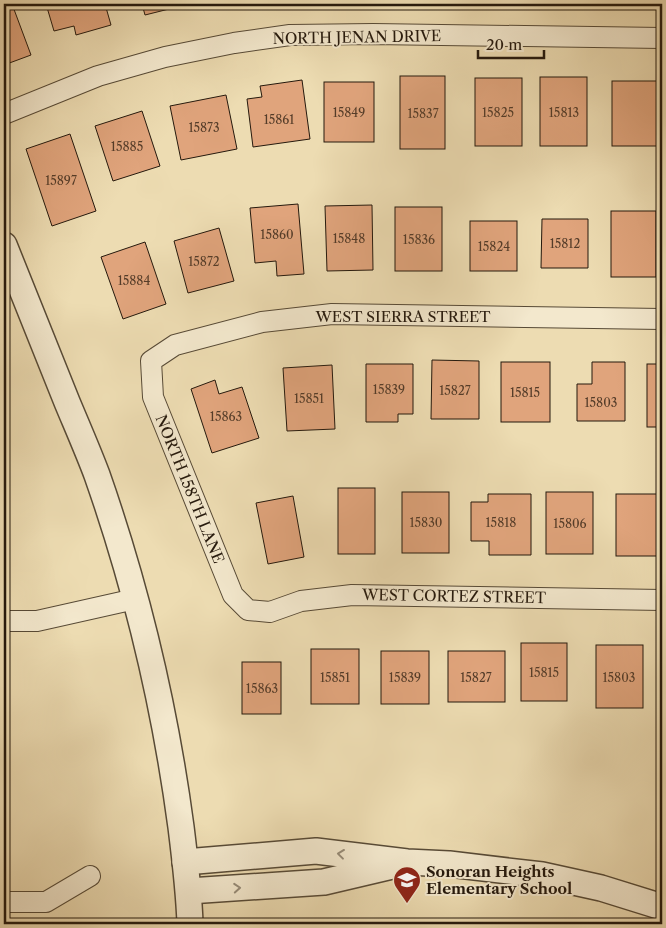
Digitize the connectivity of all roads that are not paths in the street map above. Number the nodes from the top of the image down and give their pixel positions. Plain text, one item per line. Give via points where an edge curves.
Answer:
1 (662, 38) edge
2 (4, 114) edge
3 (4, 245) edge
4 (662, 319) edge
5 (152, 362) joint
6 (135, 599) junction
7 (662, 600) edge
8 (248, 610) joint
9 (4, 621) edge
10 (185, 862) junction
11 (407, 862) junction
12 (90, 876) dead end
13 (188, 891) junction
14 (4, 902) edge
15 (662, 907) edge
16 (190, 924) edge

1 - 2 street, NORTH JENAN DRIVE via 290,35 165,57 98,76
3 - 6 street via 96,474
4 - 5 street, WEST SIERRA STREET via 332,314 262,322 175,345
5 - 8 street, NORTH 158TH LANE via 153,397 233,595
6 - 9 street via 37,621
6 - 10 street via 169,745
7 - 8 street, WEST CORTEZ STREET via 352,594 301,601 270,612
11 -> 10 street via 316,851
10 - 13 street
13 -> 11 street via 324,882
11 - 15 street via 542,875 601,888
12 - 14 street via 46,902
13 - 16 street

